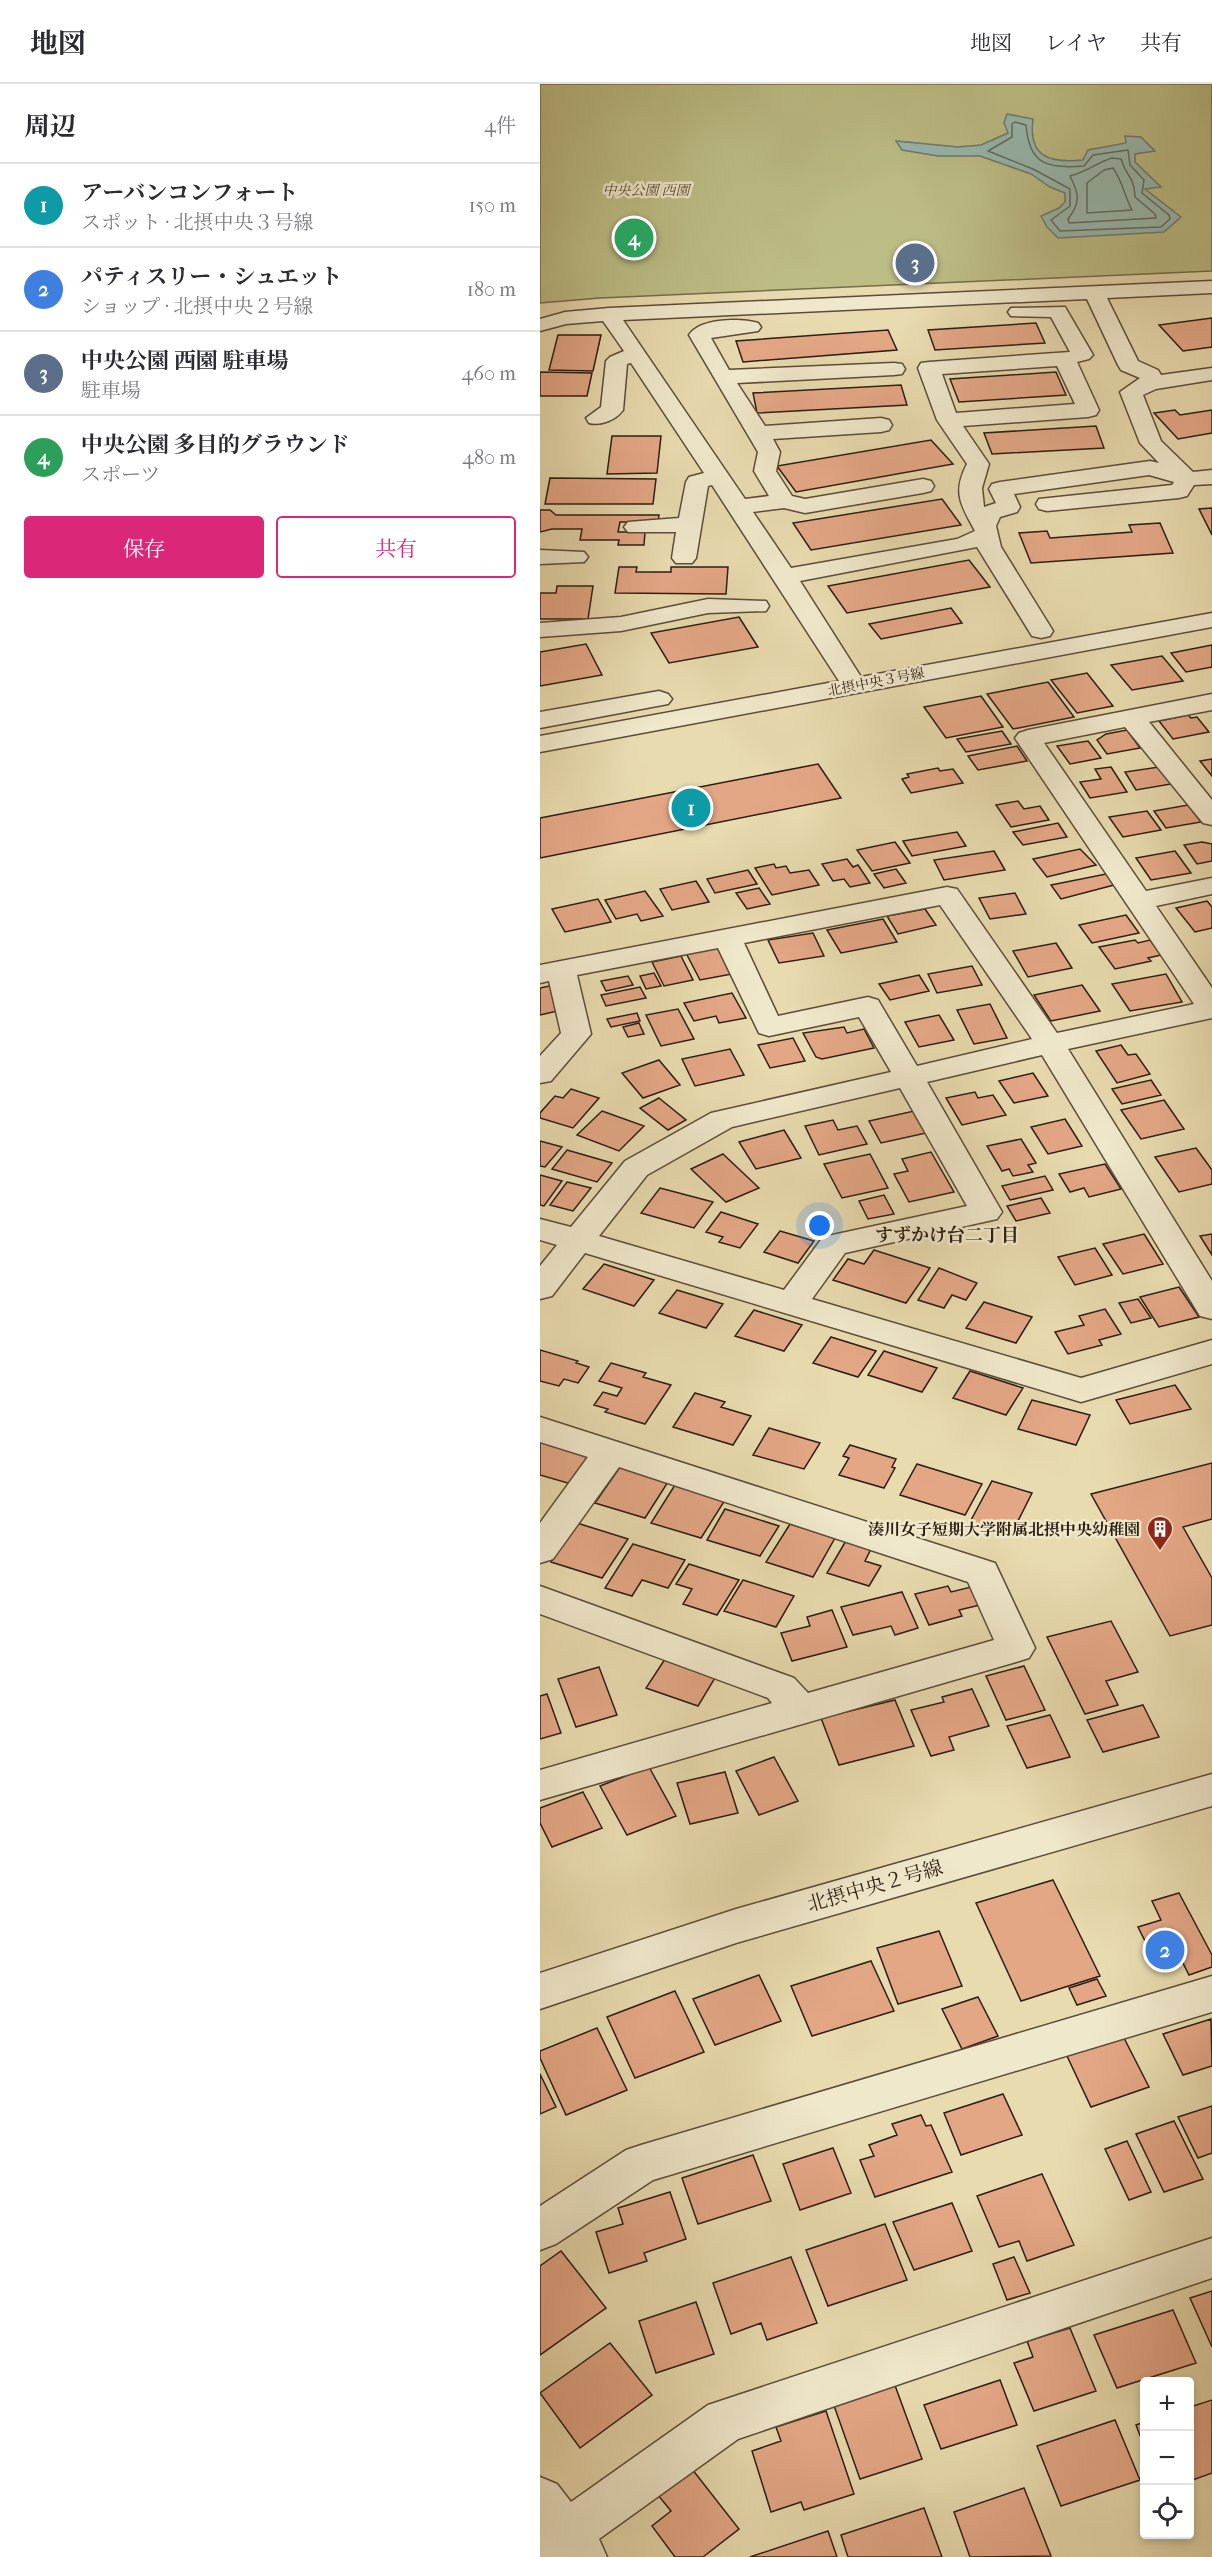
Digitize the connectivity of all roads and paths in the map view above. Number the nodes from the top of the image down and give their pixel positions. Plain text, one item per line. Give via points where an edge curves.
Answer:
1 (1212, 287) edge
2 (1094, 292) junction
3 (936, 308) junction
4 (609, 314) junction
5 (540, 325) edge
6 (636, 354) junction
7 (1065, 359) junction
8 (894, 369) dead end
9 (1212, 374) edge
10 (722, 377) junction
11 (1151, 383) junction
12 (597, 418) dead end
13 (948, 420) junction
14 (881, 425) dead end
15 (759, 433) junction
16 (717, 476) junction
17 (1212, 477) edge
18 (1187, 479) junction
19 (923, 486) dead end
20 (784, 501) junction
21 (737, 507) junction
22 (689, 525) junction
23 (636, 527) dead end
24 (986, 530) junction
25 (540, 557) edge
26 (576, 557) dead end
27 (684, 558) dead end
28 (785, 576) junction
29 (1212, 600) edge
30 (757, 606) dead end
31 (1212, 620) edge
32 (540, 630) edge
33 (1041, 631) junction
34 (849, 677) junction
35 (1212, 702) edge
36 (1132, 718) junction
37 (540, 720) edge
38 (540, 744) edge
39 (1212, 817) edge
40 (1212, 886) edge
41 (1138, 901) junction
42 (728, 938) junction
43 (550, 972) edge
44 (1212, 1009) edge
45 (1050, 1044) junction
46 (540, 1074) edge
47 (910, 1076) junction
48 (540, 1229) edge
49 (577, 1241) junction
50 (540, 1288) edge
51 (791, 1304) junction
52 (1212, 1308) edge
53 (1212, 1352) edge
54 (540, 1429) edge
55 (611, 1452) junction
56 (540, 1550) edge
57 (540, 1600) edge
58 (800, 1710) junction
59 (540, 1785) edge
60 (1212, 1790) edge
61 (540, 1991) edge
62 (1212, 1994) edge
63 (540, 2230) edge
64 (1212, 2258) edge
65 (557, 2536) edge

1 - 2 street
2 - 3 street
2 - 11 street via 1129,365 1150,375
3 - 4 street
3 - 7 street via 1058,311 1082,355
3 - 10 street via 713,329 699,335
4 - 5 street
4 - 6 street
6 - 12 street via 617,361 612,411
6 - 16 street
7 - 13 street via 929,368
7 - 13 street via 1088,411
8 - 10 street
9 - 11 street
10 - 15 street
11 - 18 street via 1131,392 1150,443
13 - 24 street via 978,464 969,479 974,516
14 - 15 street
15 - 20 street via 768,453 765,471
16 - 21 street
16 - 22 street via 697,482
17 - 18 street
18 - 24 street via 1150,468 1000,489 1010,507 990,512
19 - 20 street via 805,506
20 - 21 street
21 - 28 street
22 - 23 street
22 - 27 street
24 - 28 street via 963,545
24 - 33 street via 989,546
25 - 26 street
28 - 34 street
29 - 33 street, 北摂中央３号線
30 - 32 street via 708,606 617,624
31 - 34 street, 北摂中央３号線
33 - 34 street, 北摂中央３号線
34 - 37 street, 北摂中央３号線
34 - 38 street, 北摂中央３号線
35 - 36 street
36 - 39 street
36 - 41 street via 1028,738
40 - 41 street
41 - 44 street
42 - 43 street
42 - 45 street via 947,895
42 - 47 street via 769,1027 868,1006
43 - 46 street via 576,1034
44 - 45 street
45 - 47 street
45 - 52 street
47 - 49 street via 722,1120 636,1168
47 - 51 street via 986,1212 834,1245
48 - 49 street
49 - 50 street
49 - 51 street
51 - 53 street via 1081,1390
54 - 55 street
55 - 56 street
55 - 58 street via 982,1573 1016,1648
57 - 58 street via 781,1688
58 - 59 street
60 - 61 street, 北摂中央２号線 via 736,1926
62 - 63 street via 641,2164
64 - 65 street via 724,2421

